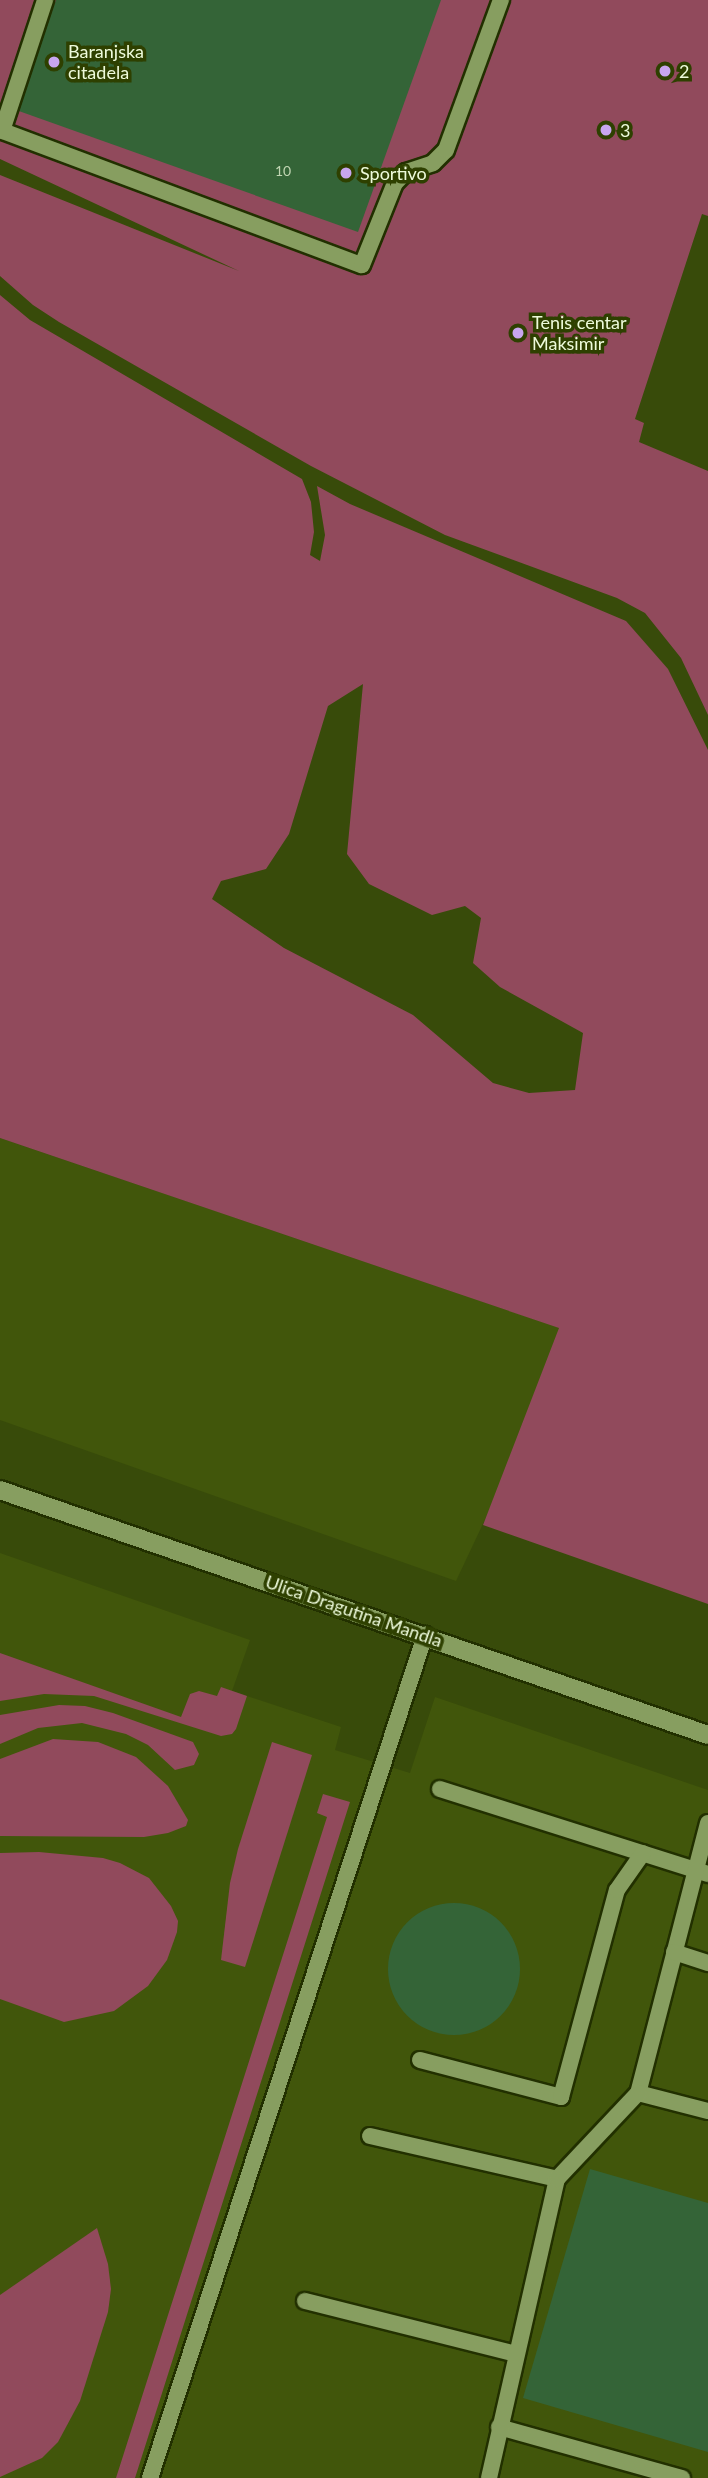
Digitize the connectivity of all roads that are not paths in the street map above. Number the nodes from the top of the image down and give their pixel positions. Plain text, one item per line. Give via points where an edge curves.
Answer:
1 (45, 0) edge
2 (501, 0) edge
3 (1, 130) edge
4 (0, 1490) edge
5 (425, 1635) junction
6 (708, 1734) edge
7 (440, 1789) dead end
8 (708, 1823) edge
9 (643, 1853) junction
10 (702, 1871) edge
11 (674, 1952) junction
12 (708, 1963) edge
13 (420, 2060) dead end
14 (638, 2093) junction
15 (708, 2111) edge
16 (370, 2136) dead end
17 (557, 2179) junction
18 (305, 2301) dead end
19 (516, 2354) junction
20 (499, 2427) junction
21 (150, 2478) edge
22 (489, 2478) edge
23 (682, 2478) edge

1 - 3 lane
2 - 3 lane via 446,150 433,163 406,172 395,183 362,265
4 - 5 main road, Ulica Dragutina Mandla
5 - 6 main road, Ulica Dragutina Mandla
5 - 21 lane
7 - 9 lane
8 - 10 lane
9 - 10 lane
9 - 13 lane via 617,1890 561,2096
10 - 11 lane
11 - 12 lane
11 - 14 lane
14 - 15 lane
14 - 17 lane
16 - 17 lane
17 - 19 lane
18 - 19 lane
19 - 20 lane
20 - 22 lane
20 - 23 lane

